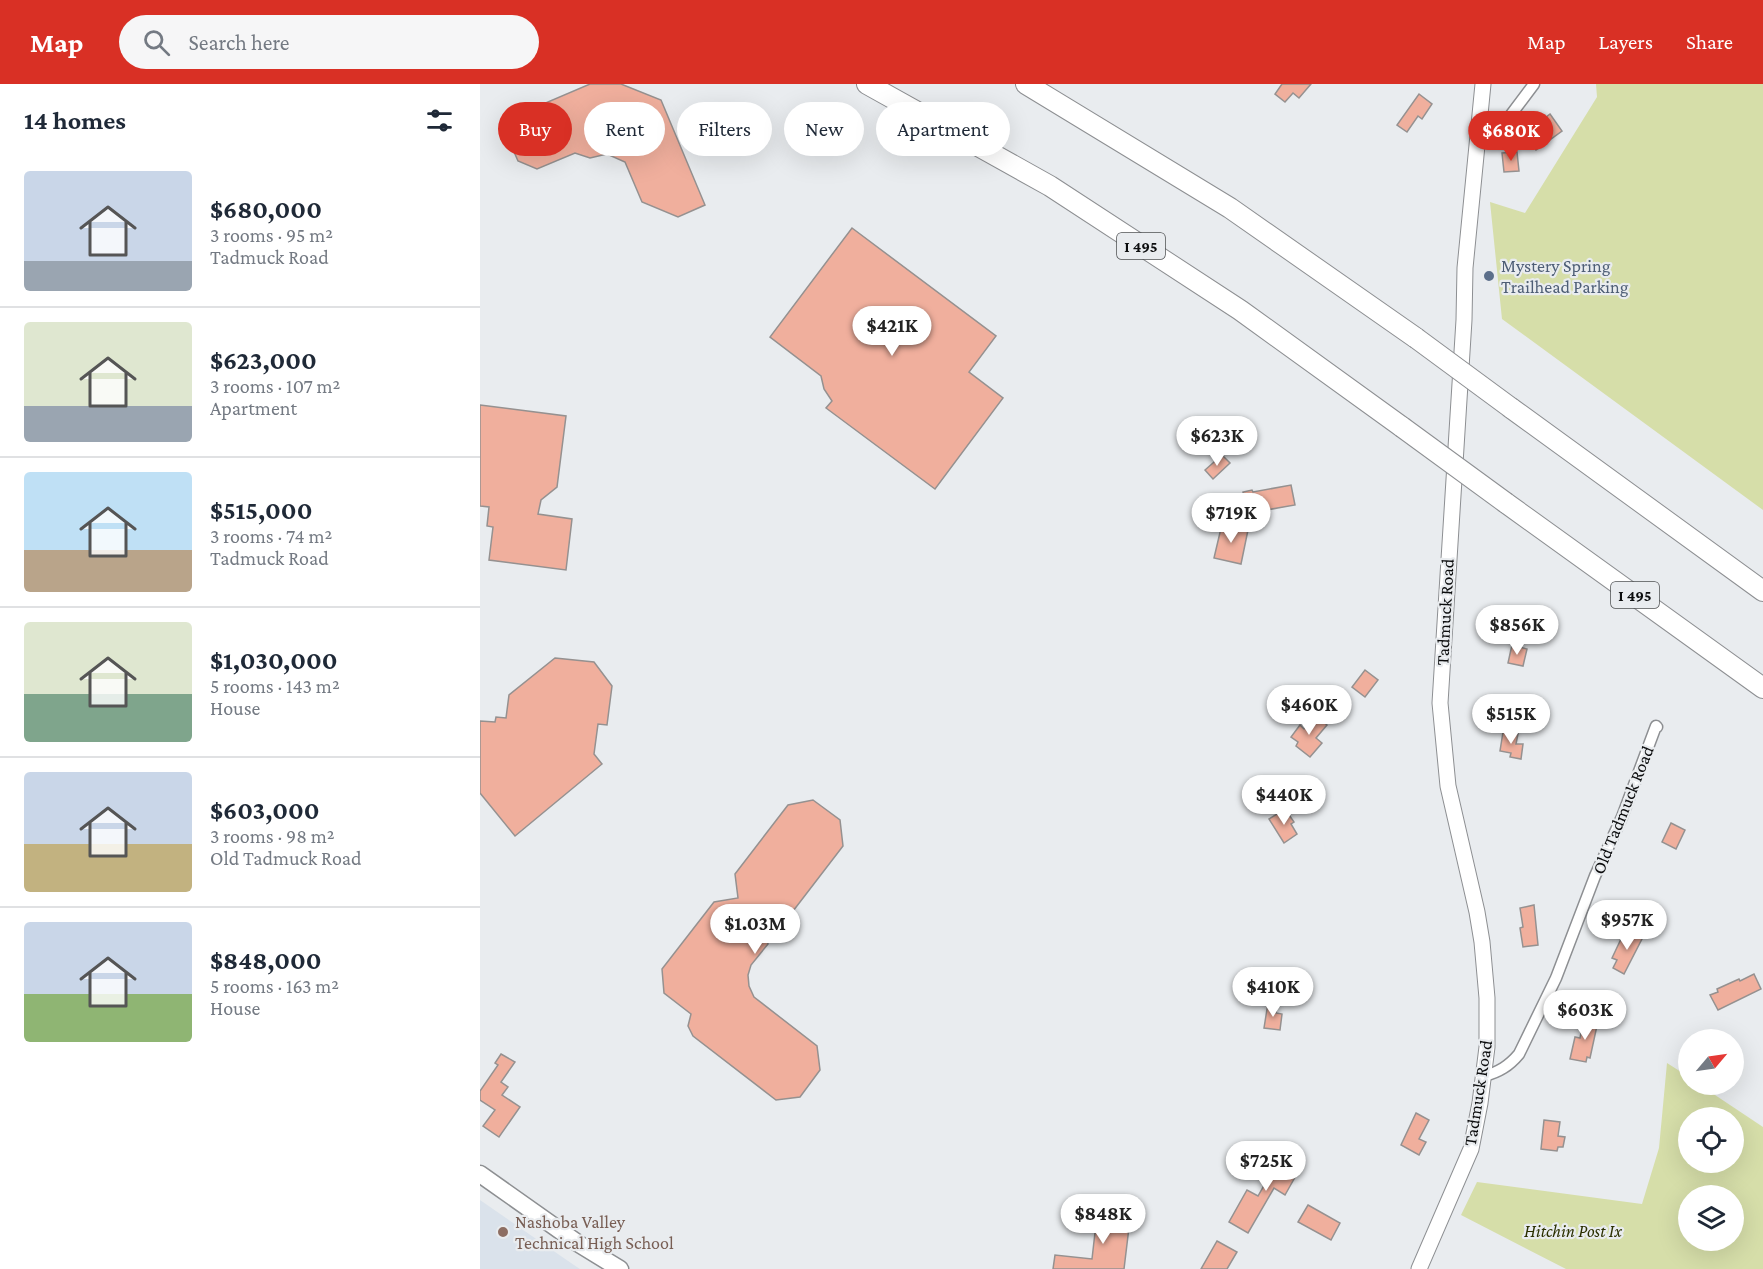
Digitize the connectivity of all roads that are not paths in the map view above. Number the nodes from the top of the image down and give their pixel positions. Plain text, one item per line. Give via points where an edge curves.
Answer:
1 (867, 84) edge
2 (1026, 84) edge
3 (1483, 84) edge
4 (1534, 84) edge
5 (1479, 133) junction
6 (1763, 591) edge
7 (1763, 688) edge
8 (1657, 727) dead end
9 (1484, 1076) junction
10 (480, 1174) edge
11 (620, 1269) edge
12 (1419, 1269) edge

1 - 7 highway, I 495, bridge via 1050,186 1240,310
2 - 6 highway, bridge via 1230,208
3 - 5 street, Tadmuck Road
4 - 5 street via 1501,128
5 - 9 street, Tadmuck Road via 1465,268 1440,703 1448,786 1482,942 1488,1047
8 - 9 street, Old Tadmuck Road via 1556,978 1519,1054 1511,1064
9 - 12 street, Tadmuck Road via 1471,1149
10 - 11 main road

